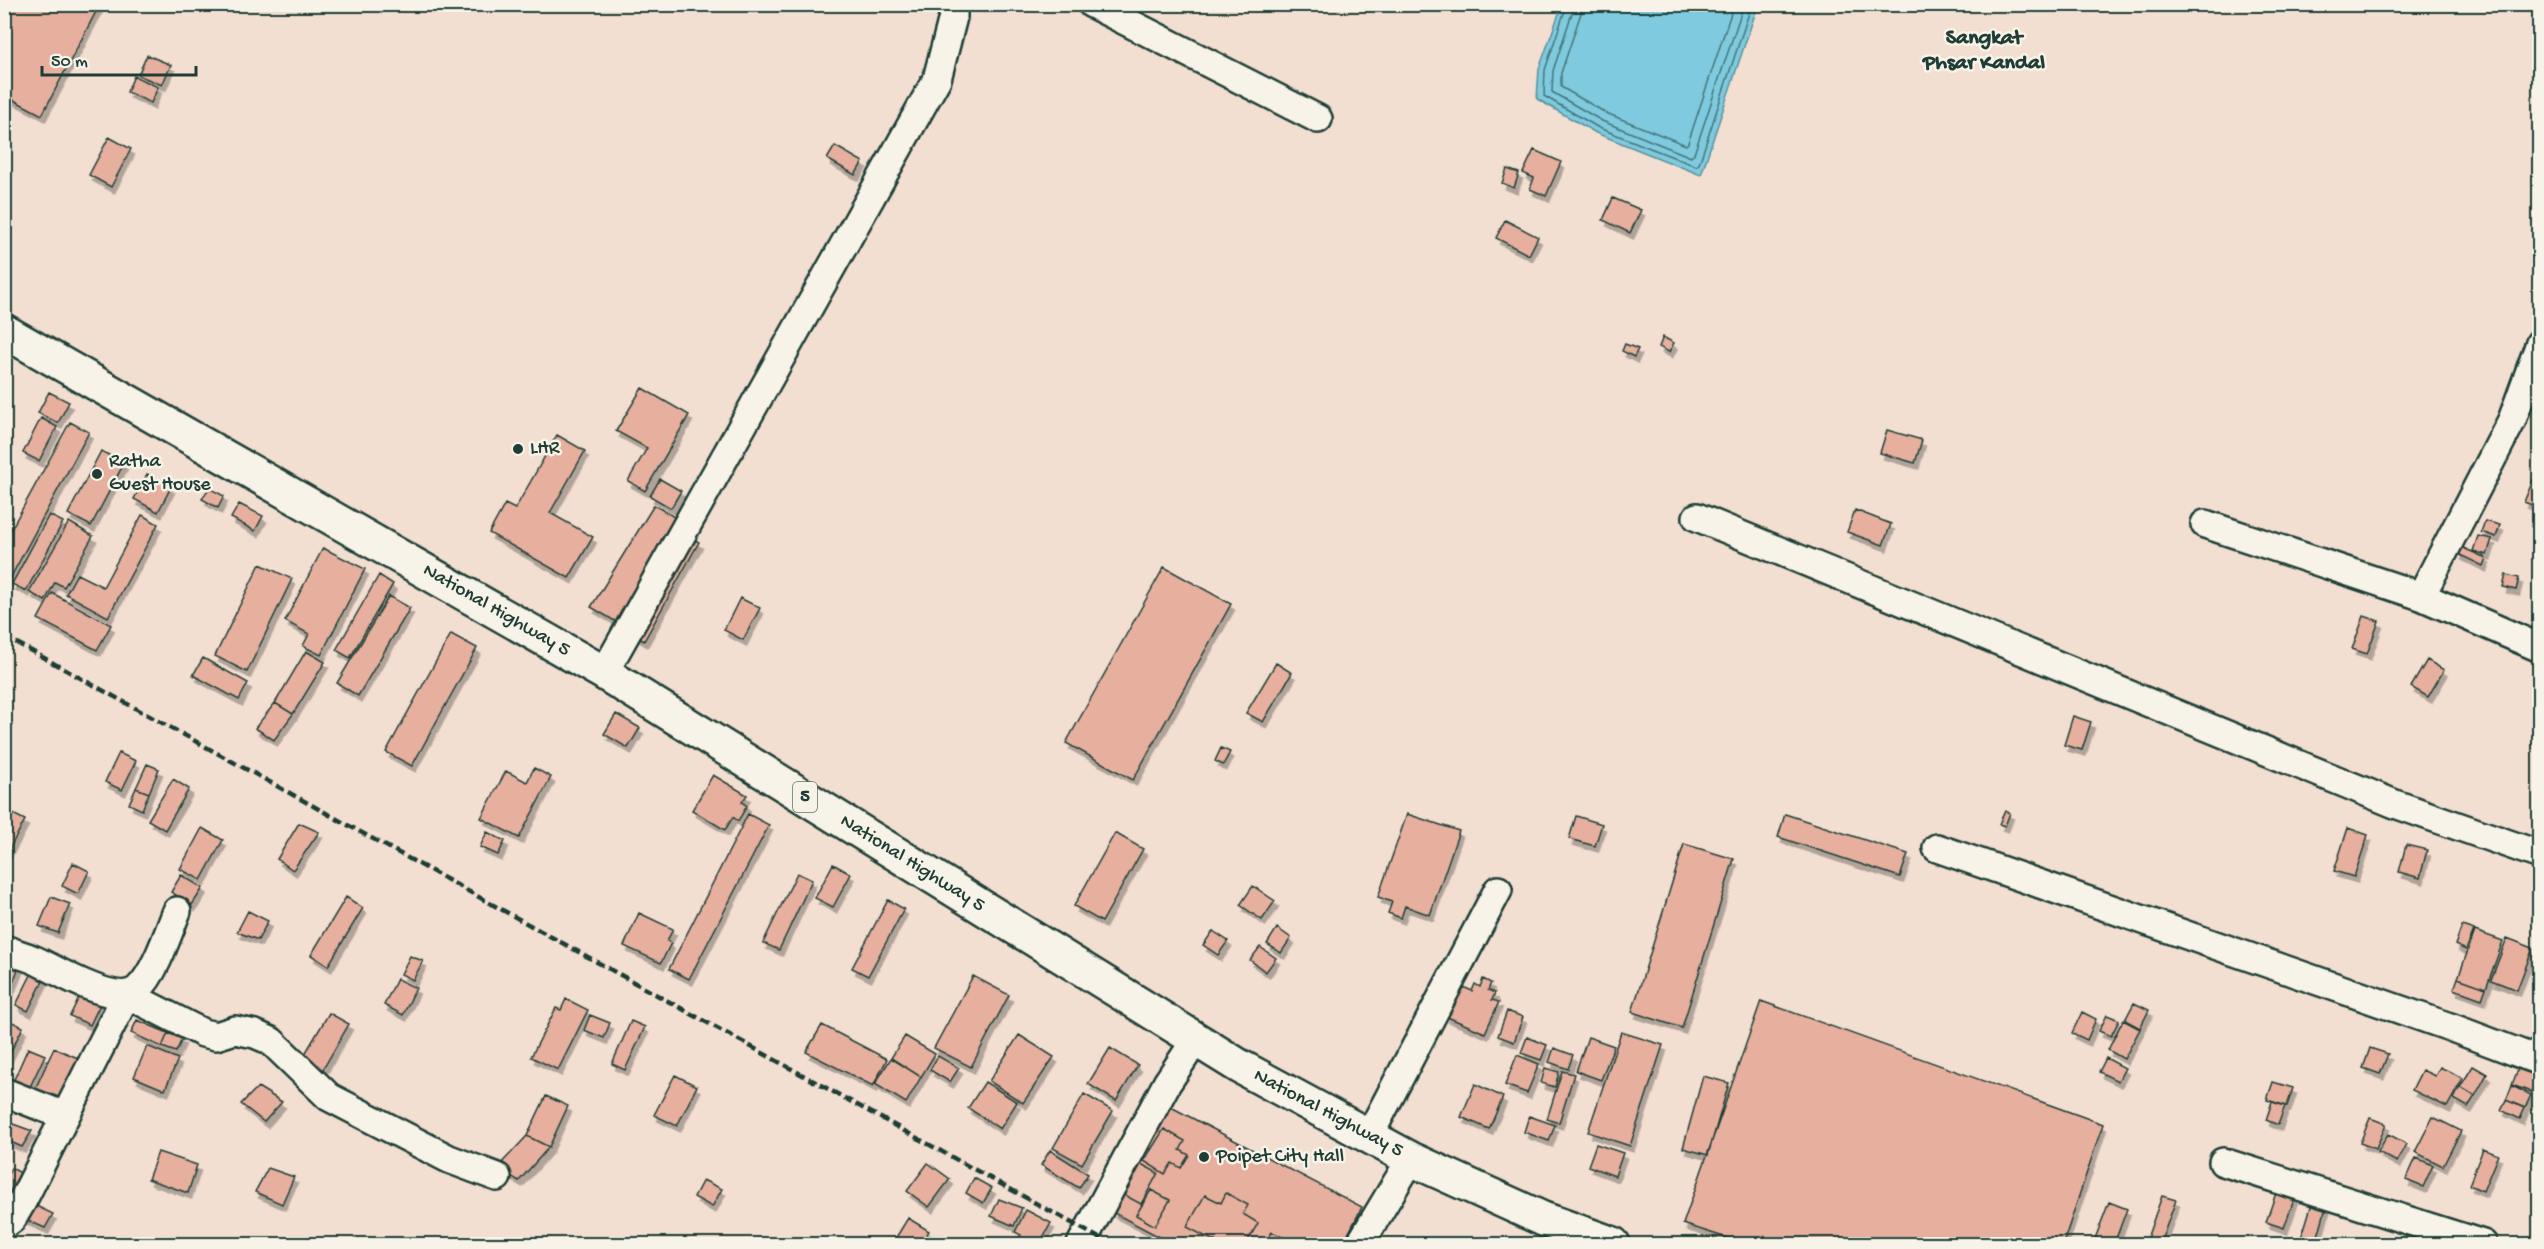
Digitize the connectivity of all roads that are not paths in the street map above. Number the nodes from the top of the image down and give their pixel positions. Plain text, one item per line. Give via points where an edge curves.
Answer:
1 (953, 4) edge
2 (1092, 4) edge
3 (1318, 119) dead end
4 (4, 331) edge
5 (2540, 343) edge
6 (1697, 516) dead end
7 (2205, 524) dead end
8 (2421, 596) junction
9 (2540, 648) edge
10 (604, 673) junction
11 (1937, 848) dead end
12 (2540, 855) edge
13 (1498, 890) dead end
14 (177, 911) dead end
15 (4, 949) edge
16 (130, 993) junction
17 (1195, 1041) junction
18 (2540, 1060) edge
19 (4, 1092) edge
20 (65, 1116) junction
21 (1369, 1136) junction
22 (1411, 1158) junction
23 (2223, 1162) dead end
24 (497, 1177) dead end
25 (4, 1225) edge
26 (1081, 1245) edge
27 (1360, 1245) edge
28 (1613, 1245) edge
29 (2483, 1245) edge

1 - 10 street via 937,79
2 - 3 street
4 - 10 highway, National Highway 5 / 5
5 - 8 street via 2512,420
6 - 12 street via 2395,804
7 - 8 street
8 - 9 street
10 - 17 highway, National Highway 5 / 5
11 - 18 street
13 - 21 street
14 - 16 street via 148,975
15 - 16 street via 35,960 75,982
16 - 20 street
16 - 24 street via 203,1033 216,1036 235,1030 271,1041 329,1097 449,1158
17 - 21 highway, National Highway 5 / 5
17 - 26 street via 1167,1083
19 - 20 street
20 - 25 street via 22,1202
21 - 22 highway, National Highway 5 / 5
22 - 27 street
22 - 28 highway, National Highway 5 / 5 via 1543,1219
23 - 29 street

